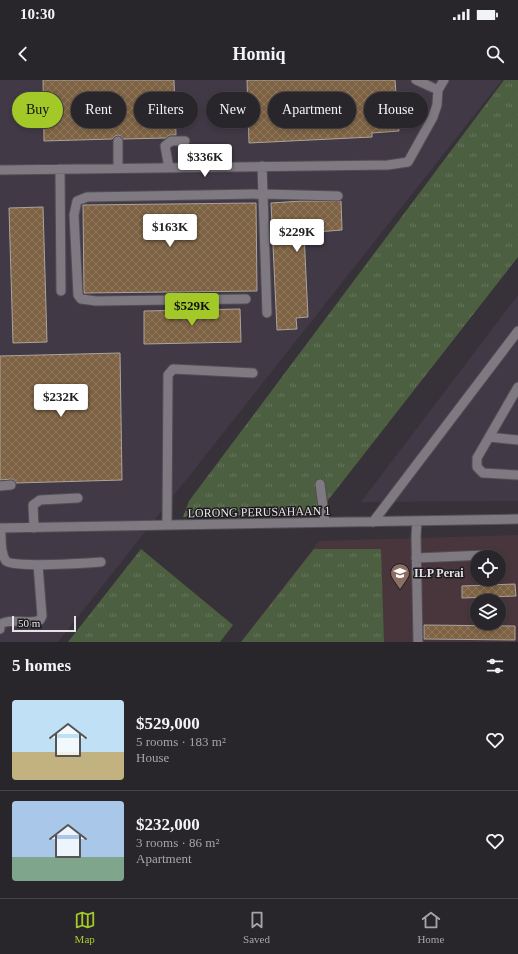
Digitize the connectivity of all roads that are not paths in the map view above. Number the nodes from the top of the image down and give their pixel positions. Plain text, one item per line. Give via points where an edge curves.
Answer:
1 (416, 80) edge
2 (444, 80) edge
3 (438, 90) junction
4 (118, 141) dead end
5 (185, 141) dead end
6 (262, 166) junction
7 (118, 168) junction
8 (169, 168) junction
9 (60, 169) junction
10 (0, 170) edge
11 (263, 194) junction
12 (338, 196) dead end
13 (61, 291) dead end
14 (246, 299) dead end
15 (267, 313) dead end
16 (518, 331) edge
17 (253, 373) dead end
18 (518, 387) edge
19 (514, 402) edge
20 (489, 437) junction
21 (518, 440) edge
22 (518, 475) edge
23 (320, 484) dead end
24 (11, 485) dead end
25 (0, 486) edge
26 (78, 498) dead end
27 (518, 519) edge
28 (418, 521) junction
29 (325, 522) junction
30 (373, 522) junction
31 (166, 525) junction
32 (0, 528) edge
33 (34, 528) junction
34 (470, 556) edge
35 (416, 558) junction
36 (101, 562) dead end
37 (38, 564) junction
38 (0, 629) edge
39 (418, 642) edge

1 - 3 street
2 - 3 street
3 - 6 street via 433,117 408,162 388,165
4 - 7 street
5 - 8 street via 171,141 164,146
6 - 8 street
6 - 11 street
7 - 8 street
7 - 9 street
9 - 10 street
9 - 13 street
11 - 12 street
11 - 14 street via 87,197 77,201 74,215 78,294 81,299
11 - 15 street
16 - 30 street
17 - 31 street via 173,369 168,374
18 - 19 street
19 - 20 street
20 - 21 street
20 - 22 street via 477,458 477,467 483,473
23 - 29 street
24 - 25 street
26 - 33 street via 40,500 33,505
27 - 28 street, LORONG PERUSAHAAN 1
28 - 30 street, LORONG PERUSAHAAN 1
28 - 35 street
29 - 30 street, LORONG PERUSAHAAN 1
29 - 31 street, LORONG PERUSAHAAN 1
31 - 33 street, LORONG PERUSAHAAN 1
32 - 33 street, LORONG PERUSAHAAN 1
32 - 37 street via 1,550 8,563
34 - 35 street
35 - 39 street
36 - 37 street
37 - 38 street via 42,616 40,620 2,623

